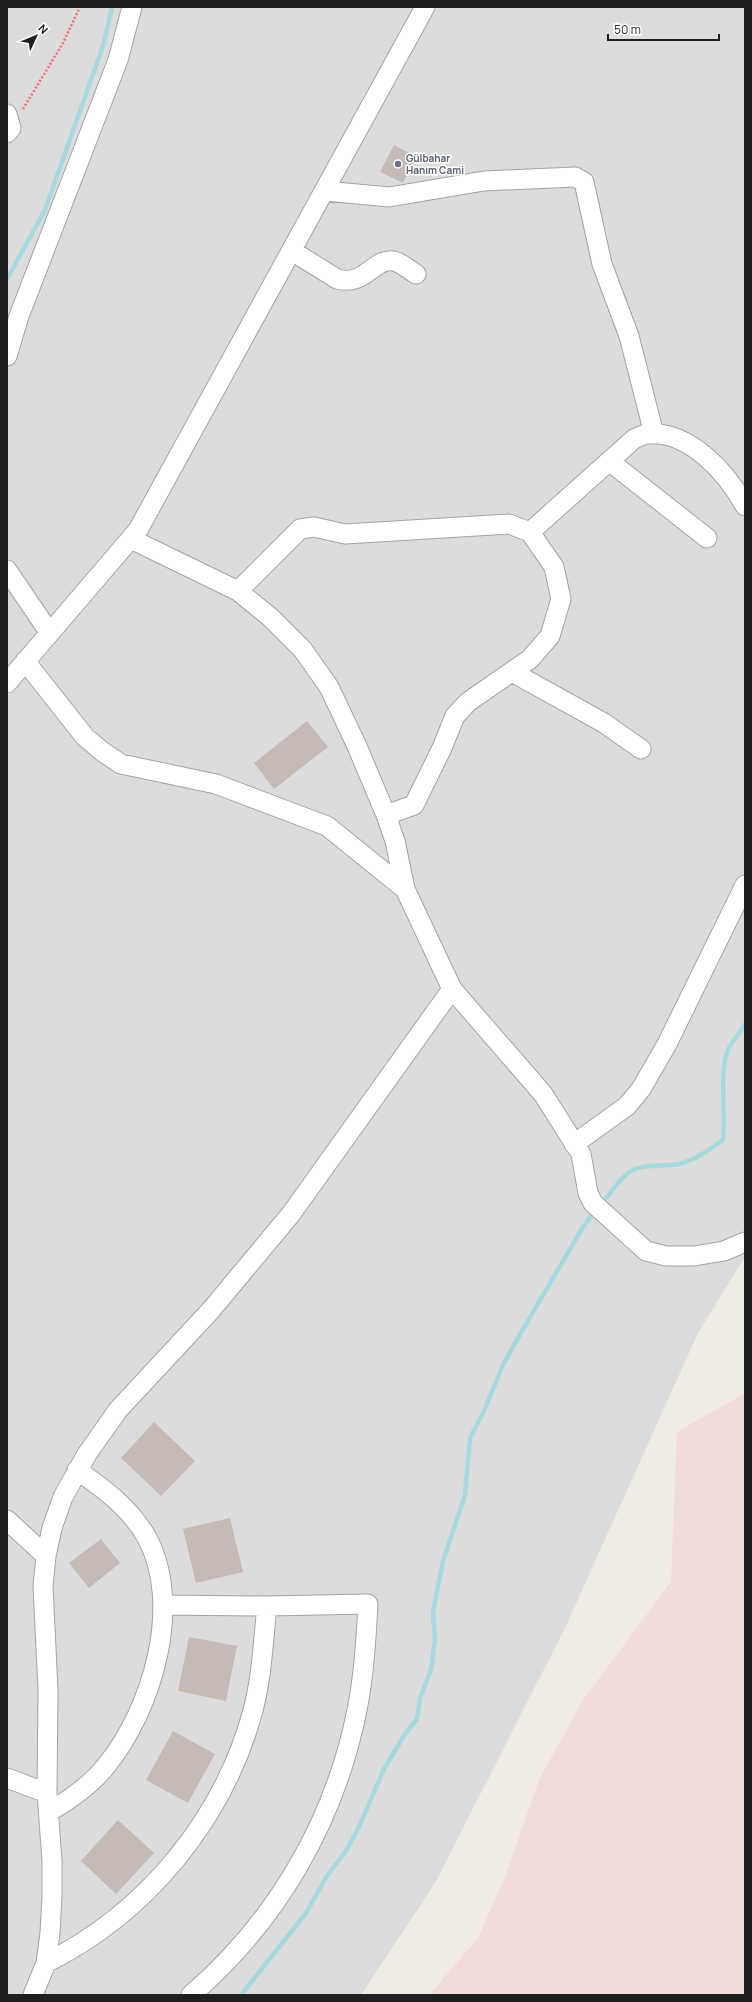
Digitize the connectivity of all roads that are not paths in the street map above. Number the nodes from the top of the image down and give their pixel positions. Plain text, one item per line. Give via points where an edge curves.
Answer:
1 (132, 7) edge
2 (425, 7) edge
3 (324, 191) junction
4 (292, 251) junction
5 (416, 274) dead end
6 (12, 314) edge
7 (7, 356) edge
8 (654, 434) junction
9 (609, 461) junction
10 (745, 506) edge
11 (530, 532) junction
12 (707, 538) dead end
13 (132, 539) junction
14 (7, 570) edge
15 (238, 591) junction
16 (49, 632) junction
17 (25, 661) junction
18 (512, 672) junction
19 (7, 683) edge
20 (641, 749) dead end
21 (386, 815) junction
22 (745, 885) edge
23 (405, 889) junction
24 (452, 989) junction
25 (574, 1144) junction
26 (745, 1242) edge
27 (77, 1470) junction
28 (7, 1520) edge
29 (46, 1556) junction
30 (164, 1605) junction
31 (267, 1606) junction
32 (7, 1778) edge
33 (49, 1802) junction
34 (46, 1962) junction
35 (33, 1995) edge
36 (191, 1995) edge

1 - 6 street via 118,60
2 - 3 street
3 - 4 street
3 - 8 street via 389,197 484,180 575,177 584,182 602,264 629,336
4 - 5 street via 344,281 357,280 381,263 392,261
4 - 13 street
6 - 7 street
8 - 9 street via 634,439
8 - 10 street via 666,435 688,443 718,469
9 - 11 street
9 - 12 street
11 - 15 street via 509,524 345,534 314,527 300,529
11 - 18 street via 554,567 561,599 550,636 530,659
13 - 15 street
13 - 16 street
14 - 16 street
15 - 21 street via 270,617 303,650 330,687
16 - 17 street
17 - 19 street
17 - 23 street via 85,737 121,764 216,784 327,826
18 - 20 street via 604,723
18 - 21 street via 468,702 455,716 414,805
21 - 23 street via 395,841
22 - 25 street via 681,1017 642,1090 627,1106
23 - 24 street
24 - 25 street via 543,1094
24 - 27 street via 291,1214 211,1310 118,1410
25 - 26 street via 581,1154 588,1193 600,1209 646,1250 666,1256 694,1256 724,1251
27 - 29 street via 54,1522
27 - 30 street via 118,1500 139,1525 158,1564
28 - 29 street
29 - 33 street via 43,1586 48,1690
30 - 31 street
30 - 33 street via 161,1641 150,1682 116,1754 82,1791
31 - 34 street via 258,1688 252,1713 235,1763 211,1810 181,1853 130,1906 98,1933
31 - 36 street via 368,1604 365,1653 357,1709 334,1791 310,1846 295,1872 245,1942
32 - 33 street
33 - 34 street via 52,1896
34 - 35 street

